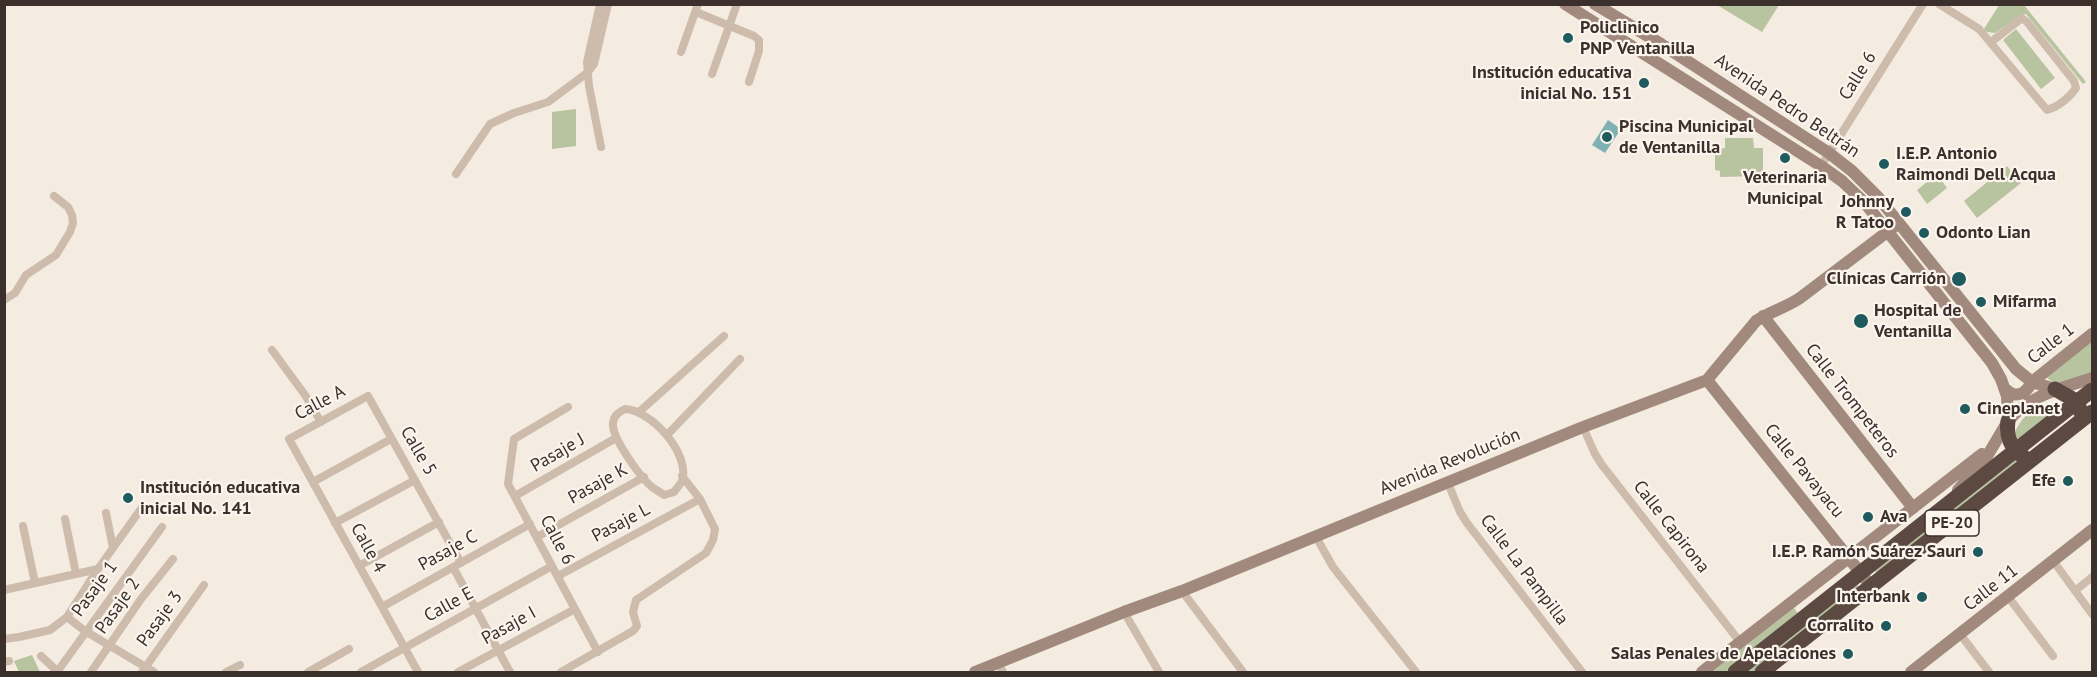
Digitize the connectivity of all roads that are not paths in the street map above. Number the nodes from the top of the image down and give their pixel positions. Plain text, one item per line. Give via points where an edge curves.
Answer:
1 (600, 4) edge
2 (608, 4) edge
3 (737, 4) edge
4 (1565, 4) edge
5 (1923, 4) edge
6 (1939, 4) edge
7 (1600, 6) edge
8 (697, 8) edge
9 (729, 26) junction
10 (1991, 42) junction
11 (681, 52) dead end
12 (588, 73) junction
13 (712, 74) dead end
14 (749, 82) dead end
15 (602, 147) dead end
16 (1829, 153) junction
17 (1821, 165) junction
18 (456, 174) dead end
19 (54, 196) dead end
20 (1899, 223) junction
21 (1888, 231) junction
22 (4, 300) edge
23 (1763, 316) junction
24 (2092, 334) edge
25 (724, 336) dead end
26 (272, 350) dead end
27 (740, 359) dead end
28 (2092, 378) edge
29 (1707, 380) junction
30 (2032, 382) junction
31 (2004, 388) junction
32 (2055, 390) junction
33 (2092, 390) edge
34 (368, 396) joint
35 (2078, 402) junction
36 (568, 407) dead end
37 (639, 412) junction
38 (2092, 412) edge
39 (2008, 421) junction
40 (321, 422) junction
41 (1583, 427) junction
42 (667, 435) junction
43 (616, 438) junction
44 (289, 439) joint
45 (391, 439) junction
46 (1996, 440) junction
47 (2016, 452) junction
48 (2038, 454) junction
49 (682, 476) junction
50 (644, 477) junction
51 (415, 480) junction
52 (313, 482) junction
53 (1448, 483) junction
54 (515, 496) junction
55 (700, 500) junction
56 (143, 506) dead end
57 (1913, 508) junction
58 (1942, 509) junction
59 (106, 513) dead end
60 (65, 519) dead end
61 (439, 522) junction
62 (335, 523) junction
63 (530, 524) junction
64 (23, 526) dead end
65 (162, 527) dead end
66 (2092, 530) edge
67 (1315, 535) junction
68 (537, 537) junction
69 (113, 548) junction
70 (1849, 557) junction
71 (173, 559) dead end
72 (2054, 562) junction
73 (457, 565) junction
74 (359, 566) junction
75 (552, 566) junction
76 (98, 569) junction
77 (1862, 573) junction
78 (76, 574) junction
79 (558, 576) junction
80 (2092, 577) edge
81 (35, 583) junction
82 (204, 585) dead end
83 (1871, 586) junction
84 (4, 590) edge
85 (1182, 591) junction
86 (2075, 591) junction
87 (2009, 598) junction
88 (382, 607) junction
89 (475, 609) junction
90 (575, 609) junction
91 (1124, 612) junction
92 (2092, 614) edge
93 (67, 617) junction
94 (85, 631) junction
95 (1960, 634) junction
96 (4, 639) edge
97 (1740, 642) junction
98 (110, 646) junction
99 (404, 648) junction
100 (349, 649) dead end
101 (498, 651) junction
102 (598, 652) junction
103 (41, 656) dead end
104 (2053, 656) dead end
105 (240, 665) dead end
106 (1001, 668) edge
107 (144, 670) edge
108 (57, 672) edge
109 (90, 672) edge
110 (154, 672) edge
111 (226, 672) edge
112 (308, 672) edge
113 (361, 672) edge
114 (418, 672) edge
115 (458, 672) edge
116 (510, 672) edge
117 (561, 672) edge
118 (975, 672) edge
119 (1159, 672) edge
120 (1243, 672) edge
121 (1416, 672) edge
122 (1582, 672) edge
123 (1702, 672) edge
124 (1735, 672) edge
125 (1762, 672) edge
126 (1913, 672) edge
127 (1989, 672) edge

1 - 12 street via 586,62
2 - 12 street via 594,64
3 - 9 street
4 - 17 street, Avenida Pedro Beltrán
5 - 16 street, Calle 6
6 - 10 street via 1979,29
7 - 16 street, Avenida Pedro Beltrán
8 - 9 street
8 - 11 street
9 - 13 street
9 - 14 street via 759,40
10 - 10 street via 2047,110 2076,88 2022,18
12 - 15 street
12 - 18 street via 541,106 490,124
16 - 17 street, Calle 6
16 - 20 street, Avenida Pedro Beltrán via 1861,179
17 - 21 street, Avenida Pedro Beltrán via 1853,191
19 - 22 street via 72,215 70,232 56,255 26,275 15,293
20 - 21 street, Avenida Revolución
20 - 30 street, Avenida Pedro Beltrán via 2008,360
21 - 23 street, Avenida Revolución via 1794,303
21 - 31 street, Avenida Pedro Beltrán via 1992,363
23 - 29 street, Avenida Revolución
23 - 57 street, Calle Trompeteros
24 - 30 street, Calle 1
25 - 37 street
26 - 40 street
27 - 42 street
28 - 32 street
29 - 41 street, Avenida Revolución
29 - 70 street, Calle Pavayacu
30 - 31 street, Calle 1 via 2017,395
30 - 32 street, Avenida Pedro Beltrán
31 - 39 street, Avenida Pedro Beltrán
32 - 35 highway
32 - 39 street via 2028,402
33 - 35 highway, PE-20
34 - 40 street, Calle A
34 - 45 street, Calle 5
35 - 47 highway, PE-20
35 - 48 highway via 2078,416
36 - 54 street, Calle 6 via 514,439 508,482
37 - 42 street
37 - 43 street via 625,409 617,413 613,420
38 - 48 highway, PE-20
39 - 46 street
39 - 47 highway via 2008,437
40 - 44 street, Calle A
41 - 53 street, Avenida Revolución
41 - 97 street, Calle Capirona via 1602,465
42 - 49 street via 678,452
43 - 50 street
43 - 54 street, Pasaje J
44 - 52 street, Calle 4
45 - 51 street, Calle 5
45 - 52 street
46 - 57 street
46 - 58 street via 1986,458
47 - 48 highway via 2026,458
47 - 58 highway, PE-20
48 - 83 highway, PE-20
49 - 50 street via 674,492 664,495
49 - 55 street
50 - 68 street, Pasaje K
51 - 61 street, Calle 5
51 - 62 street
52 - 62 street, Calle 4
53 - 67 street, Avenida Revolución
53 - 122 street, Calle La Pampilla via 1467,523
54 - 63 street, Calle 6
55 - 79 street, Pasaje L
55 - 102 street via 715,529 706,553 637,598 633,612 637,626
56 - 69 street
57 - 70 street
58 - 77 highway, PE-20
59 - 69 street
60 - 78 street
61 - 73 street, Calle 5
61 - 74 street
62 - 74 street, Calle 4
63 - 68 street, Calle 6
63 - 73 street, Pasaje C
64 - 81 street
65 - 94 street, Pasaje 1
66 - 72 street, Calle 11
67 - 85 street, Avenida Revolución
67 - 121 street via 1334,567
68 - 75 street, Calle 6
69 - 76 street
70 - 77 street, Calle Pavayacu
70 - 97 street
71 - 98 street, Pasaje 2
72 - 86 street
72 - 87 street, Calle 11
73 - 88 street, Pasaje C
73 - 89 street, Calle 5
74 - 88 street, Calle 4
75 - 79 street, Calle 6
75 - 89 street, Calle E
76 - 78 street
76 - 93 street
77 - 83 street, Calle Pavayacu
77 - 124 highway, PE-20
78 - 81 street
79 - 90 street, Calle 6
80 - 86 street
81 - 84 street
82 - 107 street, Pasaje 3
83 - 125 highway, PE-20
85 - 91 street, Avenida Revolución
85 - 120 street
86 - 92 street
87 - 95 street, Calle 11
87 - 104 street
88 - 99 street, Calle 4
89 - 99 street, Calle E
89 - 101 street, Calle 5
90 - 101 street, Pasaje I
90 - 102 street, Calle 6
91 - 106 street, Avenida Revolución
91 - 119 street
93 - 94 street
93 - 96 street via 50,630
94 - 98 street
94 - 108 street, Pasaje 1
95 - 126 street, Calle 11
95 - 127 street
97 - 123 street
98 - 107 street
98 - 109 street, Pasaje 2
99 - 113 street, Calle E
99 - 114 street, Calle 4
100 - 112 street
101 - 115 street, Pasaje I
101 - 116 street, Calle 5
102 - 117 street
103 - 108 street
105 - 111 street
106 - 118 street, Avenida Revolución
107 - 110 street

